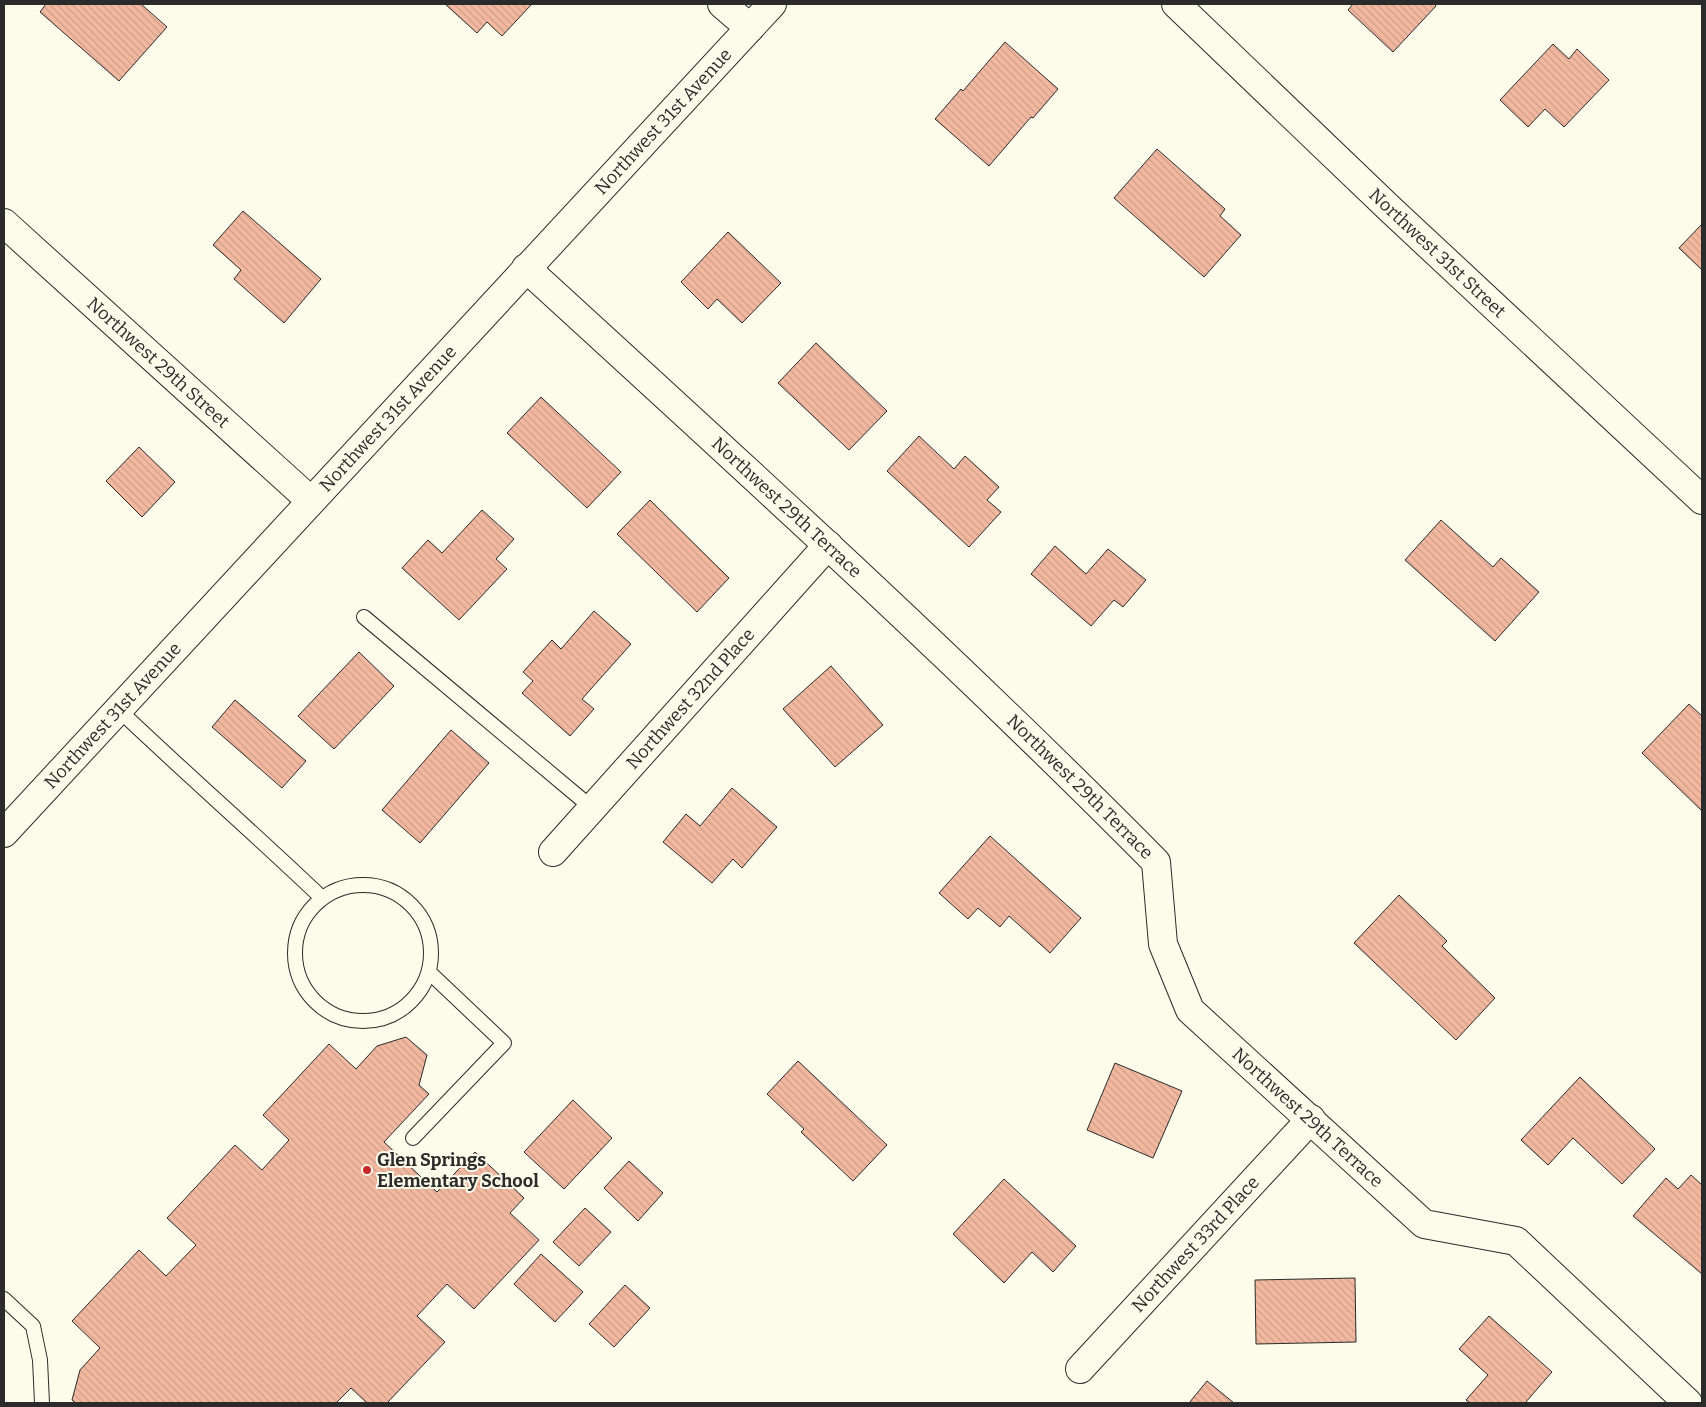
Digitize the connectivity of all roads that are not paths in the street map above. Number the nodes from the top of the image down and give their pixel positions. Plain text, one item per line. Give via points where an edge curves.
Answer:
1 (722, 4) edge
2 (772, 4) edge
3 (1176, 4) edge
4 (750, 28) junction
5 (4, 224) edge
6 (526, 268) junction
7 (1702, 500) edge
8 (311, 501) junction
9 (828, 545) junction
10 (364, 617) dead end
11 (118, 709) junction
12 (592, 808) junction
13 (4, 833) edge
14 (553, 852) dead end
15 (322, 898) junction
16 (429, 972) junction
17 (1312, 1119) junction
18 (414, 1138) dead end
19 (4, 1300) edge
20 (1080, 1369) dead end
21 (1679, 1400) edge
22 (42, 1403) edge

1 - 4 street
2 - 4 street, Northwest 31st Avenue
3 - 7 street, Northwest 31st Street via 1390,210
4 - 6 street, Northwest 31st Avenue
5 - 8 street, Northwest 29th Street
6 - 8 street, Northwest 31st Avenue
6 - 9 street, Northwest 29th Terrace
8 - 11 street, Northwest 31st Avenue
9 - 12 street, Northwest 32nd Place
9 - 17 street, Northwest 29th Terrace via 1156,862 1162,944 1190,1010
10 - 12 lane
11 - 13 street, Northwest 31st Avenue
11 - 15 lane
12 - 14 street, Northwest 32nd Place
15 - 16 lane via 340,888 362,884 383,887 402,896 417,911 428,930 432,950
15 - 16 lane via 305,915 296,938 294,961 301,984 315,1004 335,1017 358,1022 382,1019 404,1008 420,991
16 - 18 lane via 504,1043
17 - 20 street, Northwest 33rd Place
17 - 21 street, Northwest 29th Terrace via 1424,1224 1516,1242
19 - 22 lane via 32,1326 40,1360

